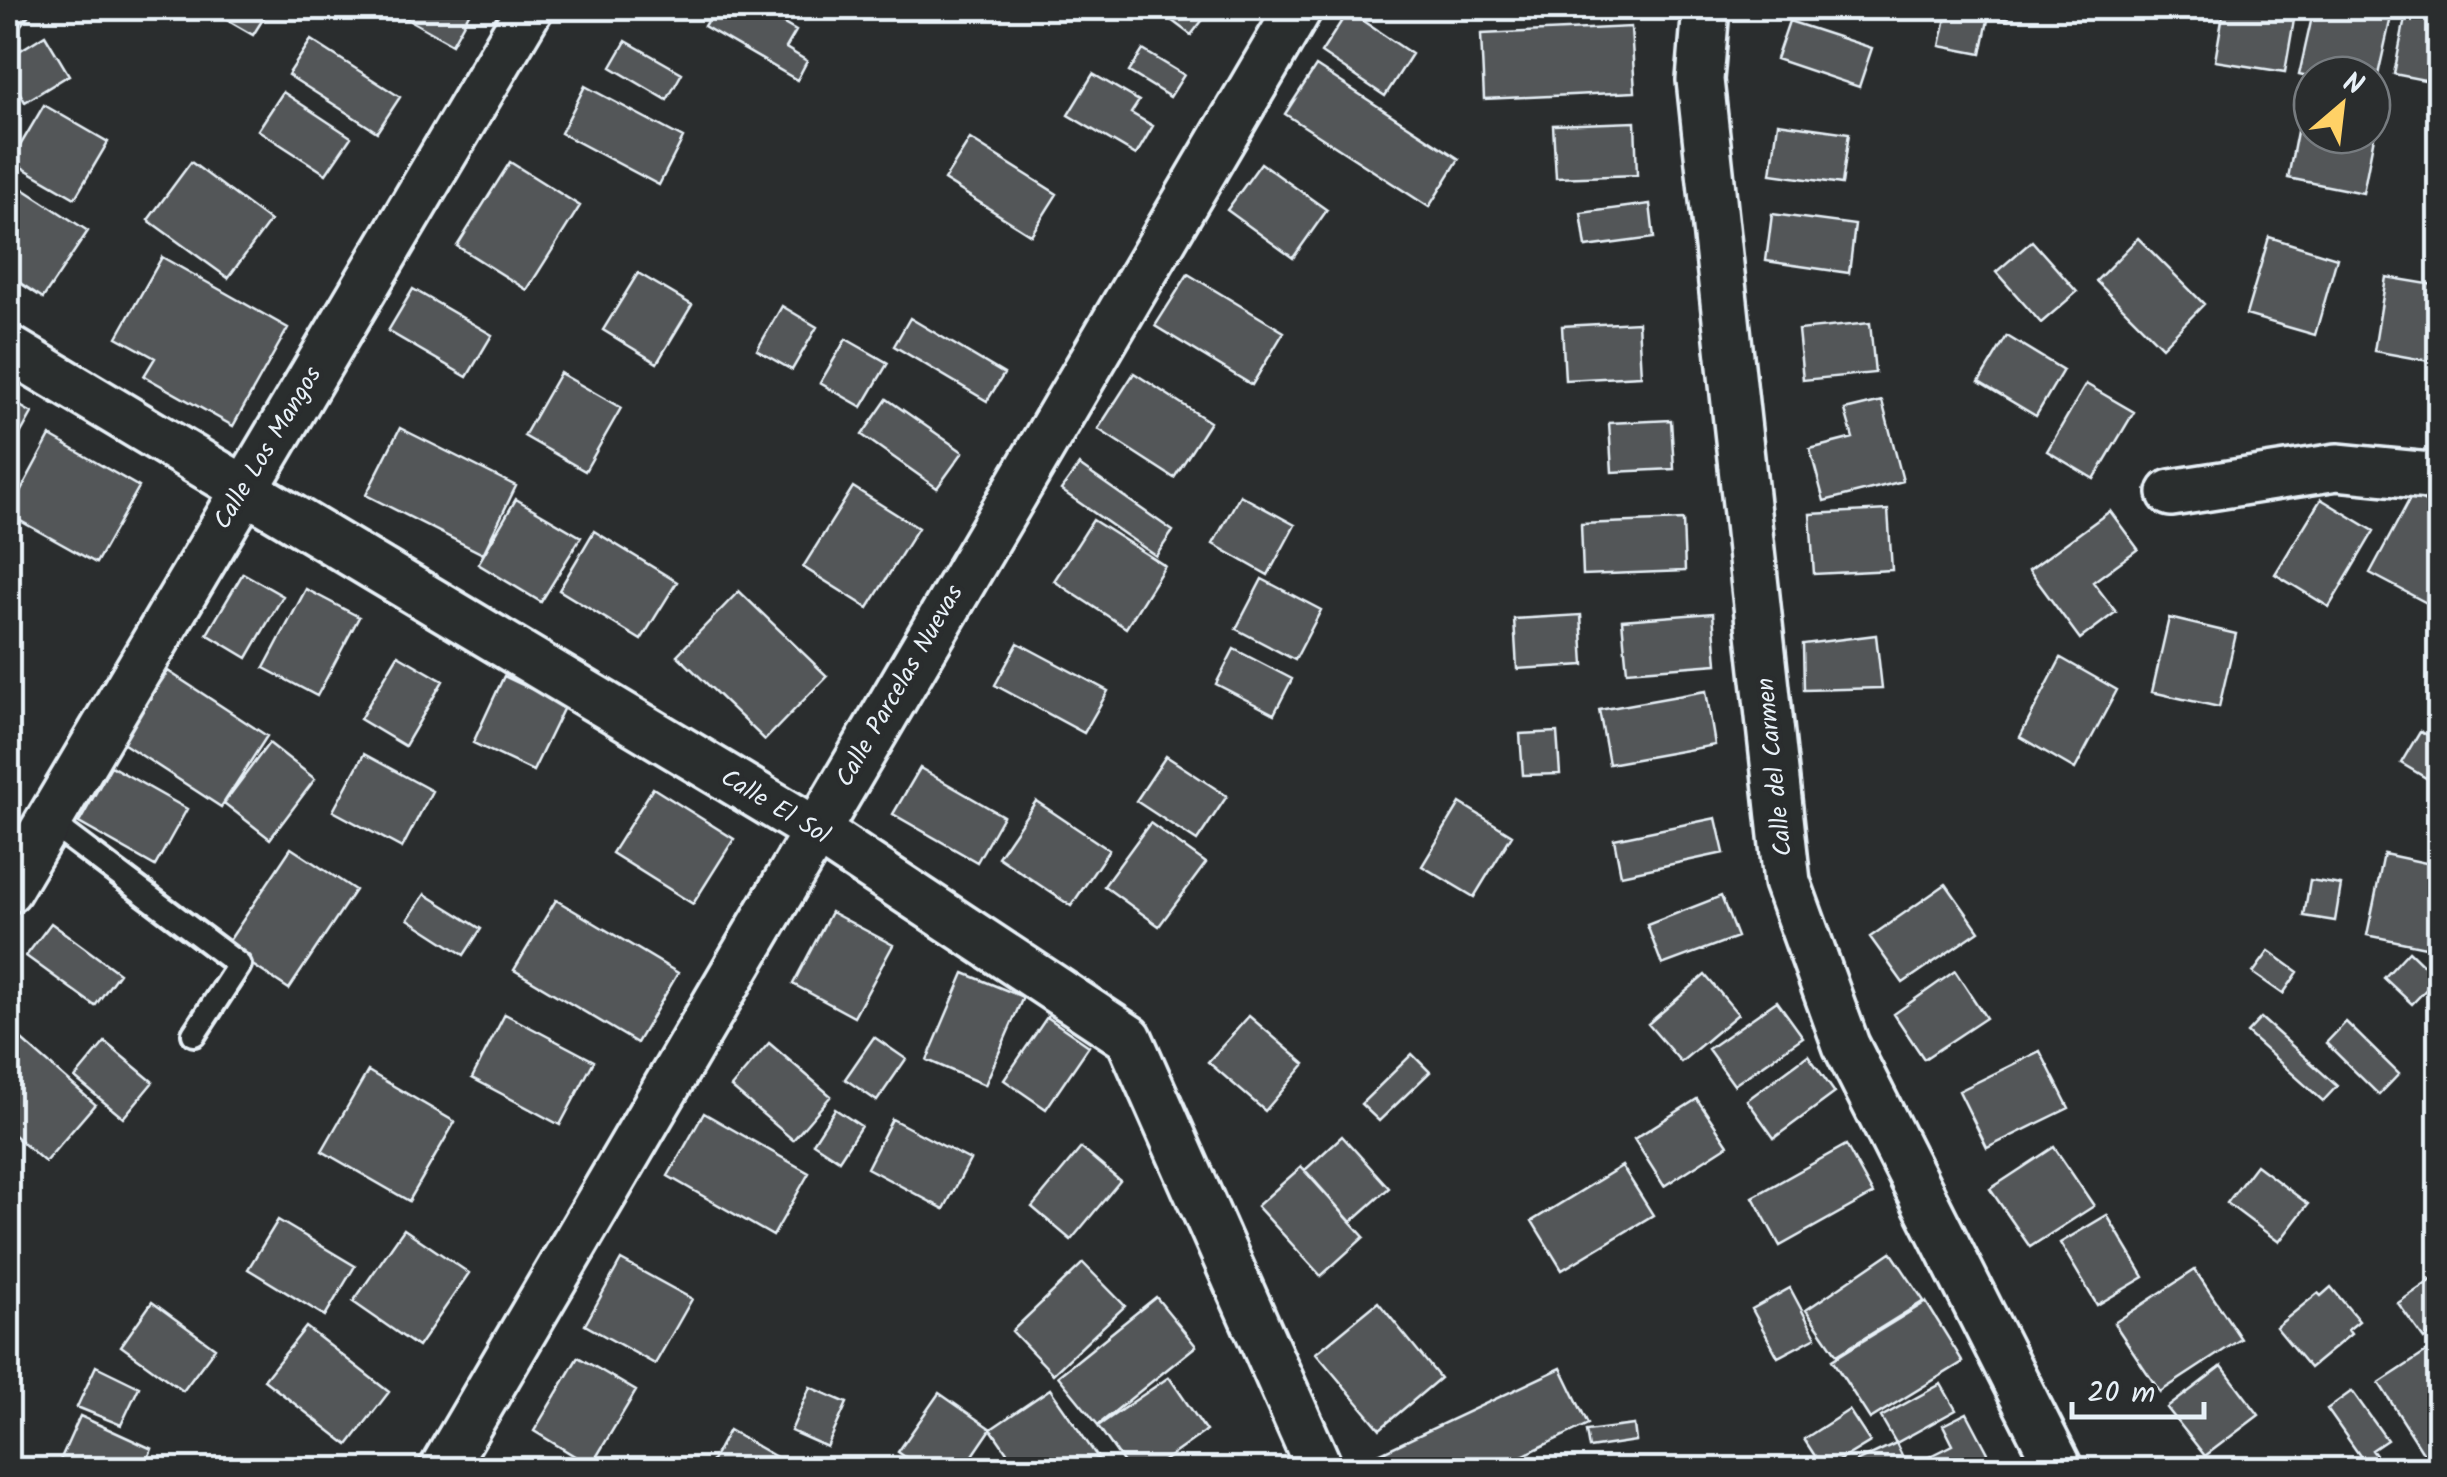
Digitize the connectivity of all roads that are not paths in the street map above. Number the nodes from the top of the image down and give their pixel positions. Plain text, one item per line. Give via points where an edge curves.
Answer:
1 (530, 8) edge
2 (1298, 8) edge
3 (1706, 8) edge
4 (8, 348) edge
5 (2440, 477) edge
6 (243, 490) junction
7 (2171, 493) dead end
8 (48, 821) junction
9 (816, 830) junction
10 (8, 890) edge
11 (194, 1034) dead end
12 (442, 1470) edge
13 (1320, 1470) edge
14 (2060, 1470) edge

1 - 6 street, Calle Los Mangos
2 - 9 street, Calle Parcelas Nuevas
3 - 14 street, Calle del Carmen via 1700,80 1787,882 1846,1045
4 - 6 street, Calle El Sol
5 - 7 street via 2338,466
6 - 8 street, Calle Los Mangos
6 - 9 street, Calle El Sol
8 - 10 street, Calle Los Mangos
8 - 11 lane via 239,965
9 - 12 street, Calle Parcelas Nuevas
9 - 13 street, Calle El Sol via 1129,1038

